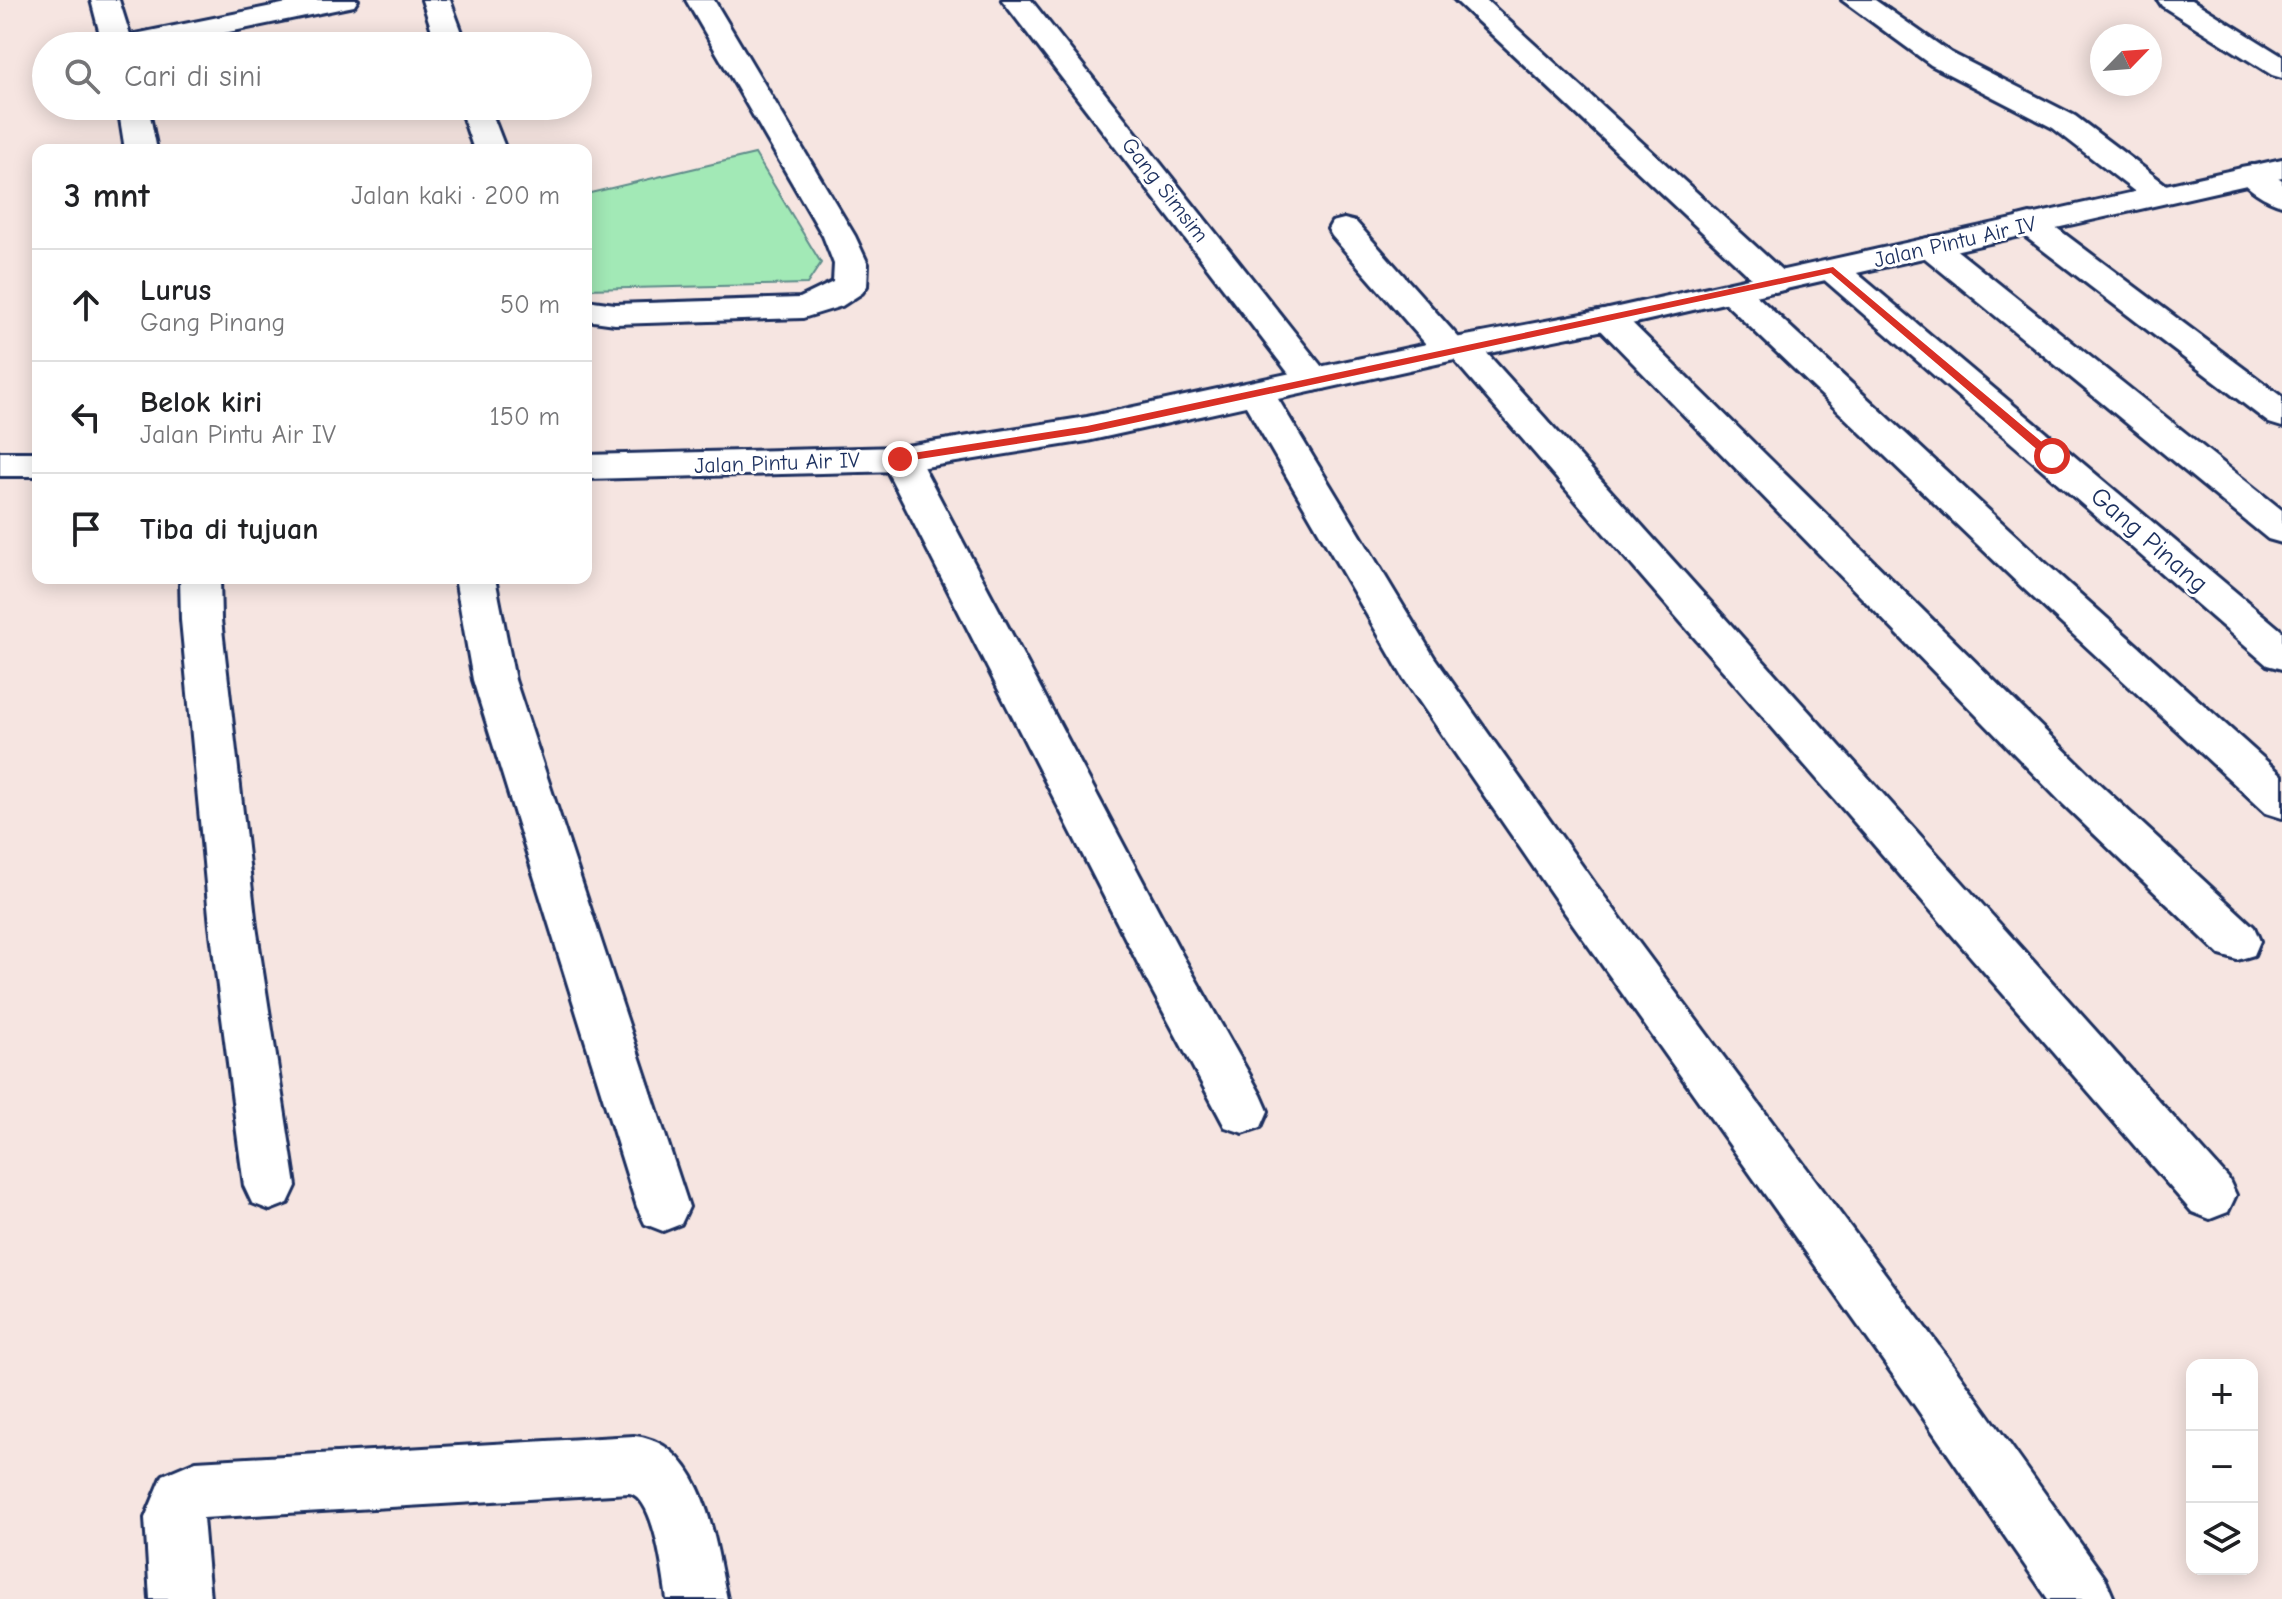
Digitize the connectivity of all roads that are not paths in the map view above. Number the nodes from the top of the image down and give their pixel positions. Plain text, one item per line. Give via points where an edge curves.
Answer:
1 (105, 0) edge
2 (436, 0) edge
3 (700, 0) edge
4 (1016, 0) edge
5 (1469, 0) edge
6 (1856, 0) edge
7 (2172, 0) edge
8 (334, 1) edge
9 (114, 32) edge
10 (182, 32) edge
11 (447, 32) edge
12 (2282, 69) edge
13 (136, 120) edge
14 (479, 120) edge
15 (140, 144) edge
16 (488, 144) edge
17 (2267, 171) edge
18 (2158, 194) junction
19 (2282, 195) edge
20 (2030, 224) junction
21 (1344, 229) dead end
22 (1932, 247) junction
23 (1833, 270) junction
24 (1775, 282) junction
25 (1733, 292) junction
26 (592, 311) edge
27 (1609, 319) junction
28 (1456, 349) junction
29 (1313, 380) junction
30 (1257, 394) junction
31 (2282, 415) edge
32 (900, 459) junction
33 (0, 464) edge
34 (32, 464) edge
35 (592, 467) edge
36 (2282, 530) edge
37 (200, 584) edge
38 (476, 584) edge
39 (2282, 654) edge
40 (2282, 801) edge
41 (2237, 941) dead end
42 (1243, 1111) dead end
43 (270, 1186) dead end
44 (2210, 1195) dead end
45 (663, 1207) dead end
46 (180, 1599) edge
47 (697, 1599) edge
48 (2084, 1599) edge

1 - 9 street
2 - 11 street
3 - 26 street via 839,236 851,264 850,286 803,308
4 - 29 street, Gang Simsim
5 - 24 street
6 - 18 street via 1941,59 2064,122
7 - 12 street
8 - 10 street
13 - 15 street
14 - 16 street
17 - 18 street, Jalan Pintu Air IV
17 - 19 street
18 - 20 street, Jalan Pintu Air IV
20 - 22 street, Jalan Pintu Air IV
20 - 31 street
21 - 28 street
22 - 23 street, Jalan Pintu Air IV
22 - 36 street
23 - 24 street, Jalan Pintu Air IV
23 - 39 street, Gang Pinang
24 - 25 street, Jalan Pintu Air IV
25 - 27 street, Jalan Pintu Air IV
25 - 40 street
27 - 28 street, Jalan Pintu Air IV
27 - 41 street via 2079,792
28 - 29 street, Jalan Pintu Air IV
28 - 44 street
29 - 30 street, Jalan Pintu Air IV
30 - 32 street, Jalan Pintu Air IV
30 - 48 street via 1419,668
32 - 35 street, Jalan Pintu Air IV
32 - 42 street
33 - 34 street
37 - 43 street via 233,926
38 - 45 street via 494,680
46 - 47 street via 174,1518 183,1495 196,1490 610,1465 646,1467 668,1486

